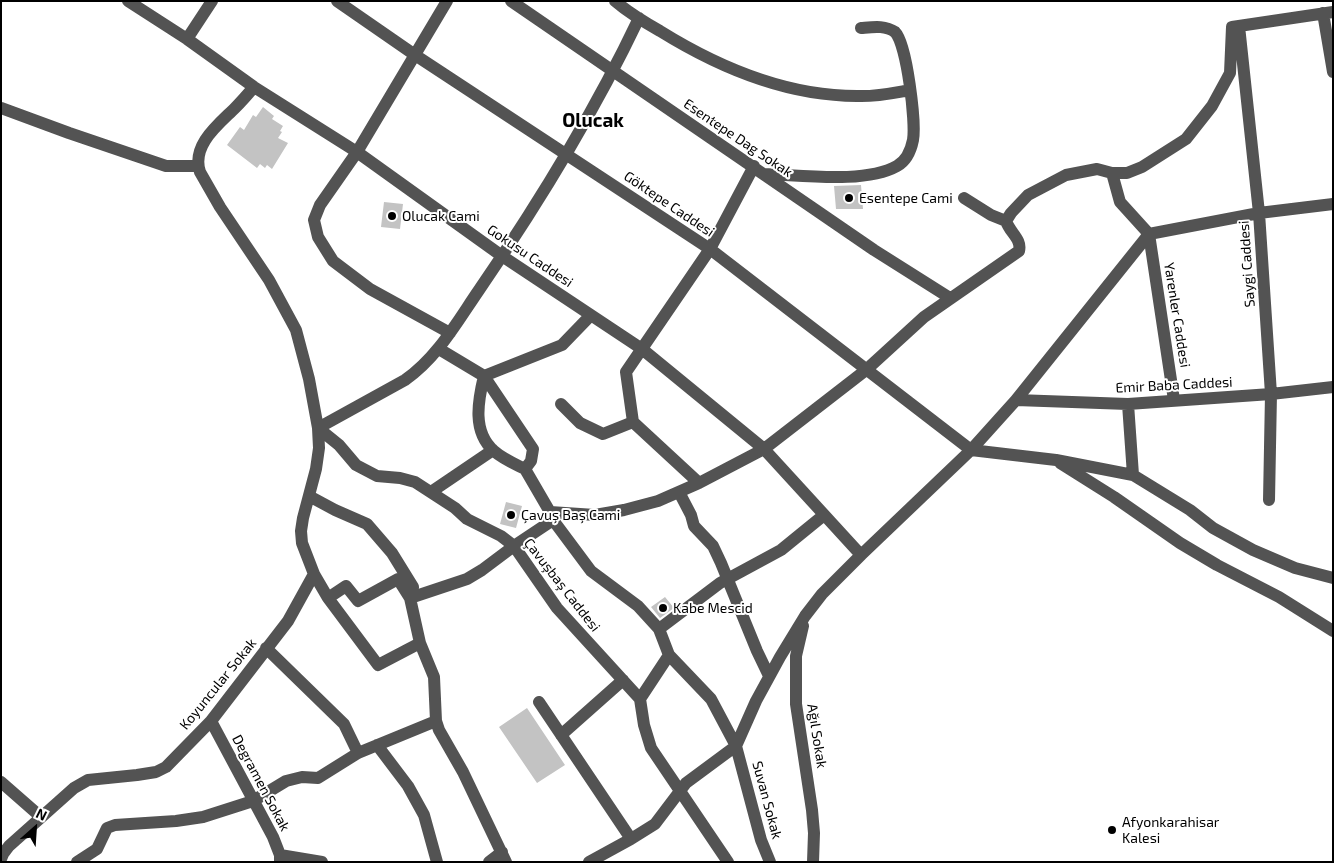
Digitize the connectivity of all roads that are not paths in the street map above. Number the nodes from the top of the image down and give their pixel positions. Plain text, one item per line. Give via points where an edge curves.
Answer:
1 (128, 1) edge
2 (212, 1) edge
3 (337, 1) edge
4 (447, 1) edge
5 (511, 1) edge
6 (615, 1) edge
7 (1328, 12) edge
8 (639, 18) junction
9 (1239, 26) junction
10 (861, 28) dead end
11 (187, 39) junction
12 (415, 55) junction
13 (614, 71) junction
14 (1333, 72) edge
15 (254, 87) junction
16 (910, 90) junction
17 (1, 108) edge
18 (357, 152) junction
19 (566, 154) junction
20 (198, 166) junction
21 (759, 170) junction
22 (1112, 173) junction
23 (964, 198) dead end
24 (1333, 204) edge
25 (1259, 214) junction
26 (1006, 221) junction
27 (1149, 234) junction
28 (710, 249) junction
29 (502, 256) junction
30 (950, 298) junction
31 (592, 315) junction
32 (450, 333) junction
33 (439, 349) junction
34 (642, 349) junction
35 (866, 370) junction
36 (484, 376) junction
37 (1333, 387) edge
38 (1271, 394) junction
39 (1016, 400) junction
40 (1174, 400) junction
41 (560, 404) dead end
42 (1128, 404) junction
43 (634, 422) junction
44 (318, 428) junction
45 (764, 449) junction
46 (493, 450) junction
47 (971, 450) junction
48 (1056, 460) junction
49 (525, 469) junction
50 (1133, 475) junction
51 (699, 483) junction
52 (431, 492) junction
53 (679, 492) junction
54 (309, 496) junction
55 (1269, 500) dead end
56 (824, 515) junction
57 (552, 516) junction
58 (514, 546) junction
59 (860, 555) junction
60 (314, 574) junction
61 (728, 578) junction
62 (1333, 578) edge
63 (414, 596) junction
64 (328, 598) junction
65 (805, 616) junction
66 (659, 630) junction
67 (1333, 631) edge
68 (420, 643) junction
69 (266, 648) junction
70 (669, 655) junction
71 (769, 676) junction
72 (623, 680) junction
73 (640, 699) junction
74 (539, 702) dead end
75 (211, 720) junction
76 (436, 721) junction
77 (561, 735) junction
78 (377, 745) junction
79 (736, 746) junction
80 (358, 753) junction
81 (1, 782) edge
82 (680, 791) junction
83 (254, 801) junction
84 (41, 817) junction
85 (631, 839) junction
86 (504, 857) edge
87 (608, 857) edge
88 (280, 858) edge
89 (1, 859) edge
90 (87, 860) edge
91 (322, 862) edge
92 (437, 862) edge
93 (489, 862) edge
94 (589, 862) edge
95 (728, 862) edge
96 (770, 862) edge
97 (813, 862) edge

1 - 11 street, Gokusu Caddesi
2 - 11 street
3 - 12 street, Göktepe Caddesi
4 - 12 street
5 - 13 street, Esentepe Dag Sokak
6 - 8 street
7 - 9 street
7 - 14 street
8 - 13 street
8 - 16 street via 684,46 730,68 789,87 830,95 858,96
9 - 22 street via 1232,27 1230,73 1212,106 1186,139 1142,167
9 - 25 street, Saygi Caddesi
10 - 16 street via 885,28 898,36
11 - 15 street, Gokusu Caddesi
12 - 18 street
12 - 19 street, Göktepe Caddesi
13 - 19 street
13 - 21 street, Esentepe Dag Sokak
15 - 18 street, Gokusu Caddesi
15 - 20 street via 208,134 198,156
16 - 21 street via 913,141 909,154 898,165 883,172 853,176
17 - 20 street via 166,166
18 - 29 street, Gokusu Caddesi
18 - 32 street via 320,204 314,220 318,237 333,261 370,289
19 - 28 street, Göktepe Caddesi
19 - 29 street
20 - 44 street via 296,330
21 - 28 street
21 - 30 street, Esentepe Dag Sokak
22 - 26 street via 1097,169 1066,175 1028,195
22 - 27 street via 1120,202
23 - 26 street
24 - 25 street
25 - 27 street
25 - 38 street, Saygi Caddesi
26 - 30 street via 1019,240 1019,251
27 - 39 street
27 - 40 street, Yarenler Caddesi
28 - 34 street
28 - 35 street, Göktepe Caddesi
29 - 31 street, Gokusu Caddesi
29 - 32 street
30 - 35 street
31 - 34 street, Gokusu Caddesi
31 - 36 street via 562,344
32 - 33 street
33 - 36 street
33 - 44 street via 418,371
34 - 43 street via 626,372
34 - 45 street, Gokusu Caddesi
35 - 45 street
35 - 47 street, Göktepe Caddesi
36 - 46 street via 479,397 479,427
36 - 49 street via 533,448 532,461
37 - 38 street, Emir Baba Caddesi
38 - 40 street, Emir Baba Caddesi
38 - 55 street, Saygi Caddesi
39 - 42 street, Emir Baba Caddesi
39 - 47 street
40 - 42 street, Emir Baba Caddesi
41 - 43 street via 580,423 603,434
42 - 50 street
43 - 51 street
44 - 52 street, Çavuşbaş Caddesi via 356,465 377,476 415,482
44 - 54 street via 319,448
45 - 51 street
45 - 56 street, Gokusu Caddesi
46 - 49 street
46 - 52 street
47 - 48 street
47 - 59 street
48 - 50 street
48 - 67 street via 1180,543 1279,597
49 - 57 street
50 - 62 street via 1213,528 1253,550 1296,568
51 - 53 street
52 - 58 street, Çavuşbaş Caddesi via 467,519
53 - 57 street via 624,510 595,515
53 - 61 street via 694,526 713,546
54 - 60 street via 301,531
54 - 63 street via 367,524 392,553
56 - 59 street, Gokusu Caddesi
56 - 61 street via 781,550
57 - 58 street
57 - 66 street via 591,571 638,606
58 - 63 street via 467,579
58 - 72 street, Çavuşbaş Caddesi via 557,608
59 - 65 street
60 - 64 street
60 - 69 street, Koyuncular Sokak via 288,621
61 - 66 street
61 - 71 street
63 - 64 street via 398,579 358,601 346,586
63 - 68 street
64 - 68 street via 378,665
65 - 71 street
65 - 97 street, Ağıl Sokak via 796,656 796,704 812,810
66 - 70 street
68 - 76 street via 434,677
69 - 75 street, Koyuncular Sokak
69 - 80 street via 344,724
70 - 73 street
70 - 79 street, Suvan Sokak via 711,699
71 - 79 street
72 - 73 street, Çavuşbaş Caddesi
72 - 77 street
73 - 82 street via 651,748
74 - 77 street
75 - 83 street, Degramen Sokak
75 - 84 street, Koyuncular Sokak via 166,767 156,772 88,780
76 - 78 street
76 - 86 street
77 - 85 street
78 - 80 street
78 - 92 street via 408,786 424,815
79 - 82 street
79 - 96 street, Suvan Sokak
80 - 83 street via 318,778 286,781
81 - 84 street
82 - 85 street via 655,824
82 - 95 street
83 - 88 street, Degramen Sokak
83 - 90 street via 203,817 115,825 107,828
84 - 89 street, Koyuncular Sokak via 8,846
85 - 87 street
86 - 93 street
87 - 94 street
88 - 91 street

